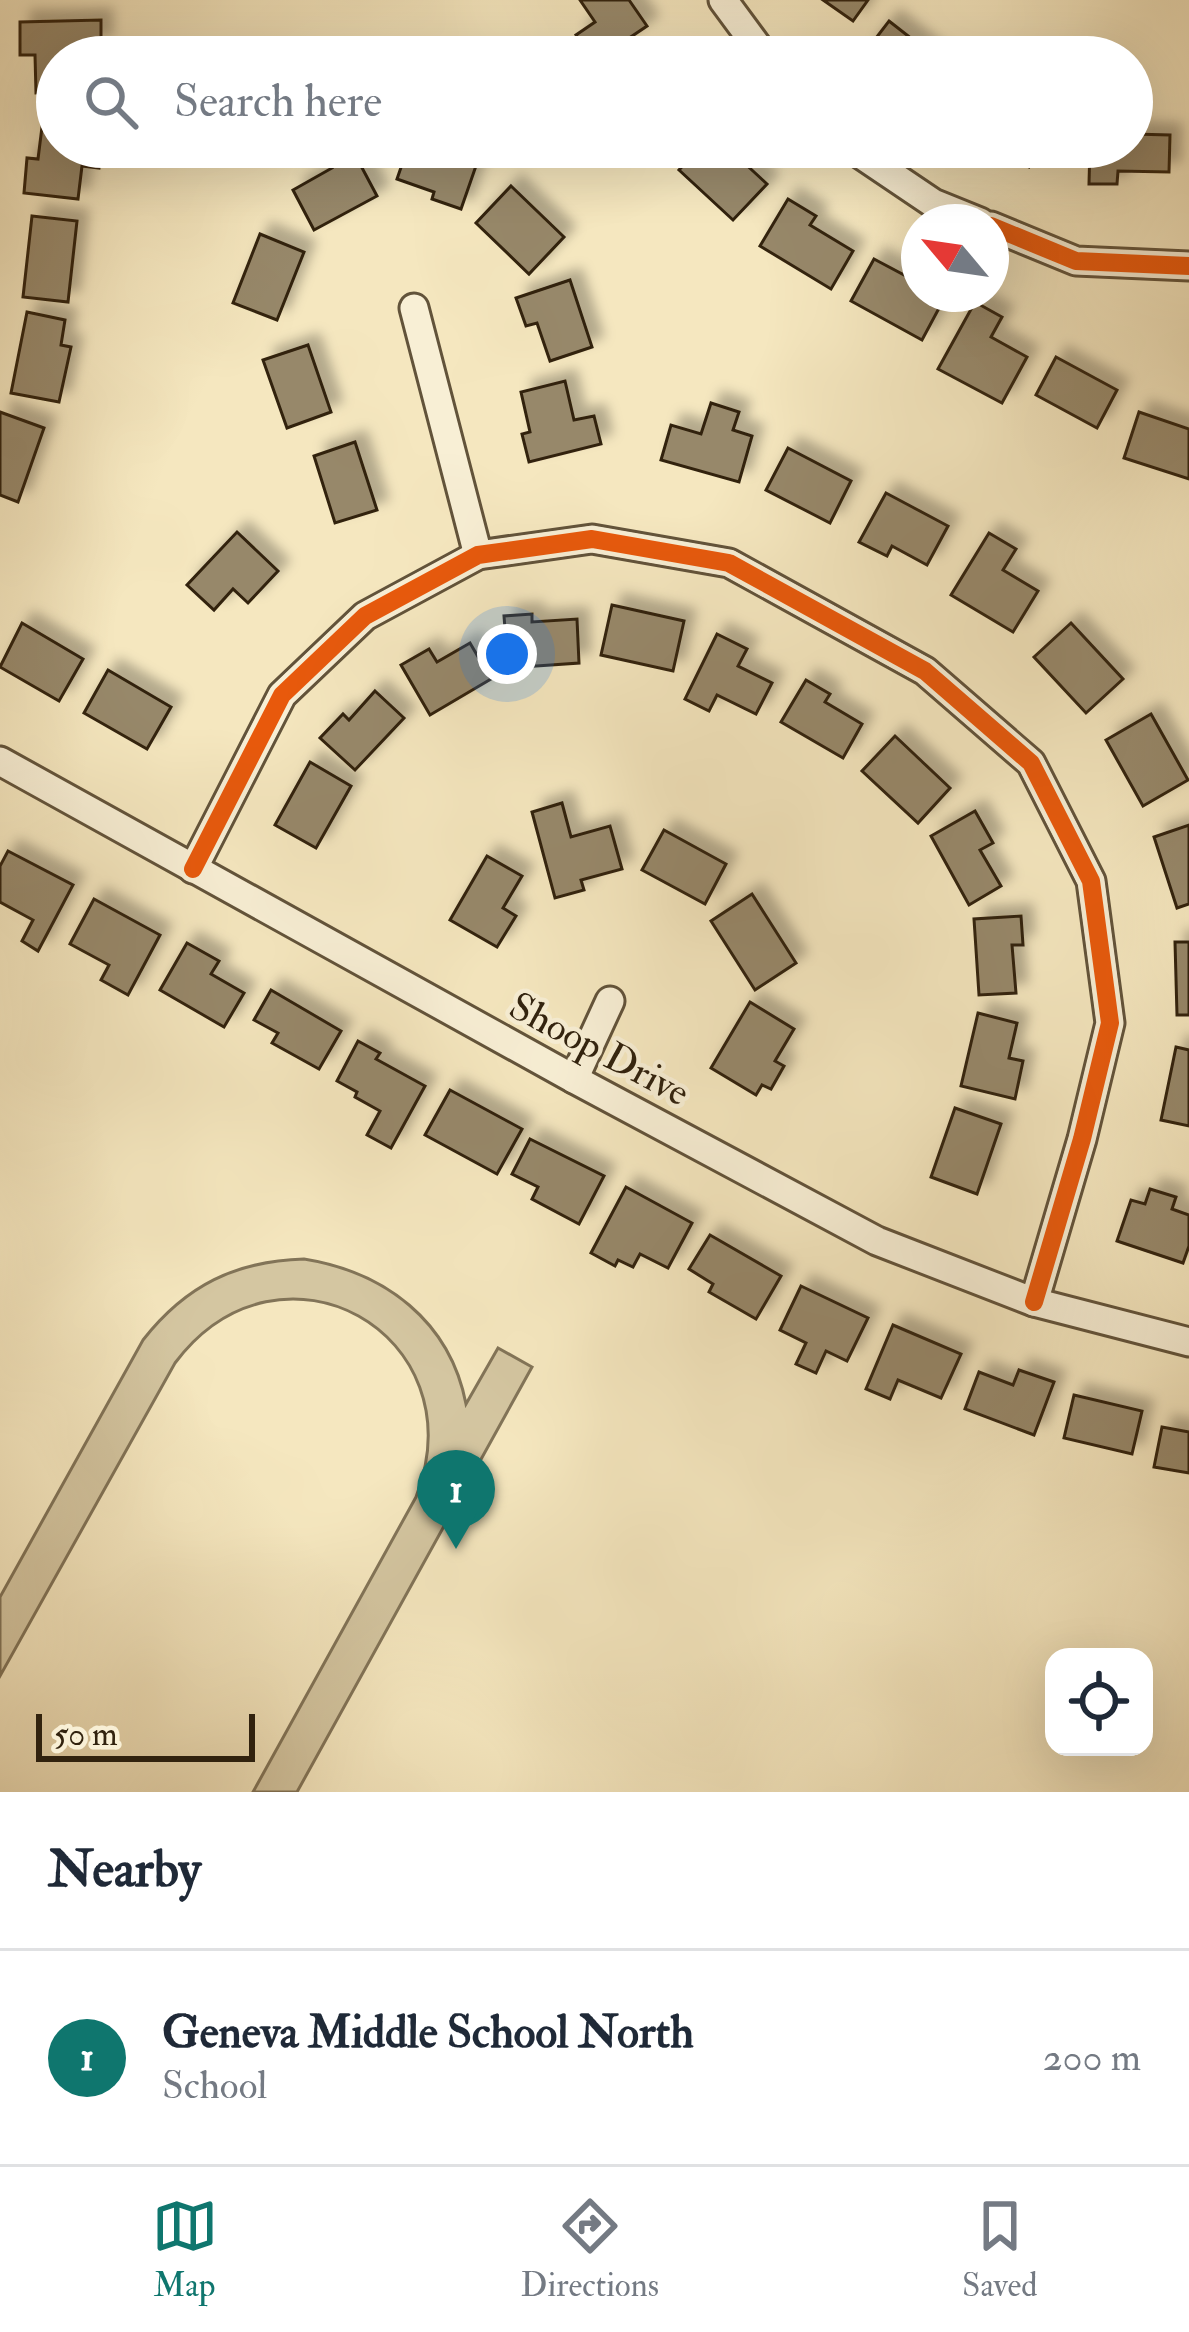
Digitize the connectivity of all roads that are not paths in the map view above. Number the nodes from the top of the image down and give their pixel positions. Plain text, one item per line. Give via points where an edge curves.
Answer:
1 (723, 0) edge
2 (750, 36) edge
3 (881, 168) edge
4 (935, 204) edge
5 (1009, 233) edge
6 (1188, 275) edge
7 (414, 308) dead end
8 (478, 555) junction
9 (0, 761) edge
10 (193, 868) junction
11 (610, 1001) dead end
12 (574, 1079) junction
13 (1034, 1302) junction
14 (1189, 1342) edge

1 - 2 street
3 - 4 street
5 - 6 street via 1076,261
7 - 8 street
8 - 10 street via 365,616 282,695
8 - 13 street via 592,539 729,563 925,671 1031,763 1091,881 1110,1023
9 - 10 street, Shoop Drive
10 - 12 street, Shoop Drive
11 - 12 street
12 - 13 street, Shoop Drive via 878,1241
13 - 14 street, Shoop Drive

